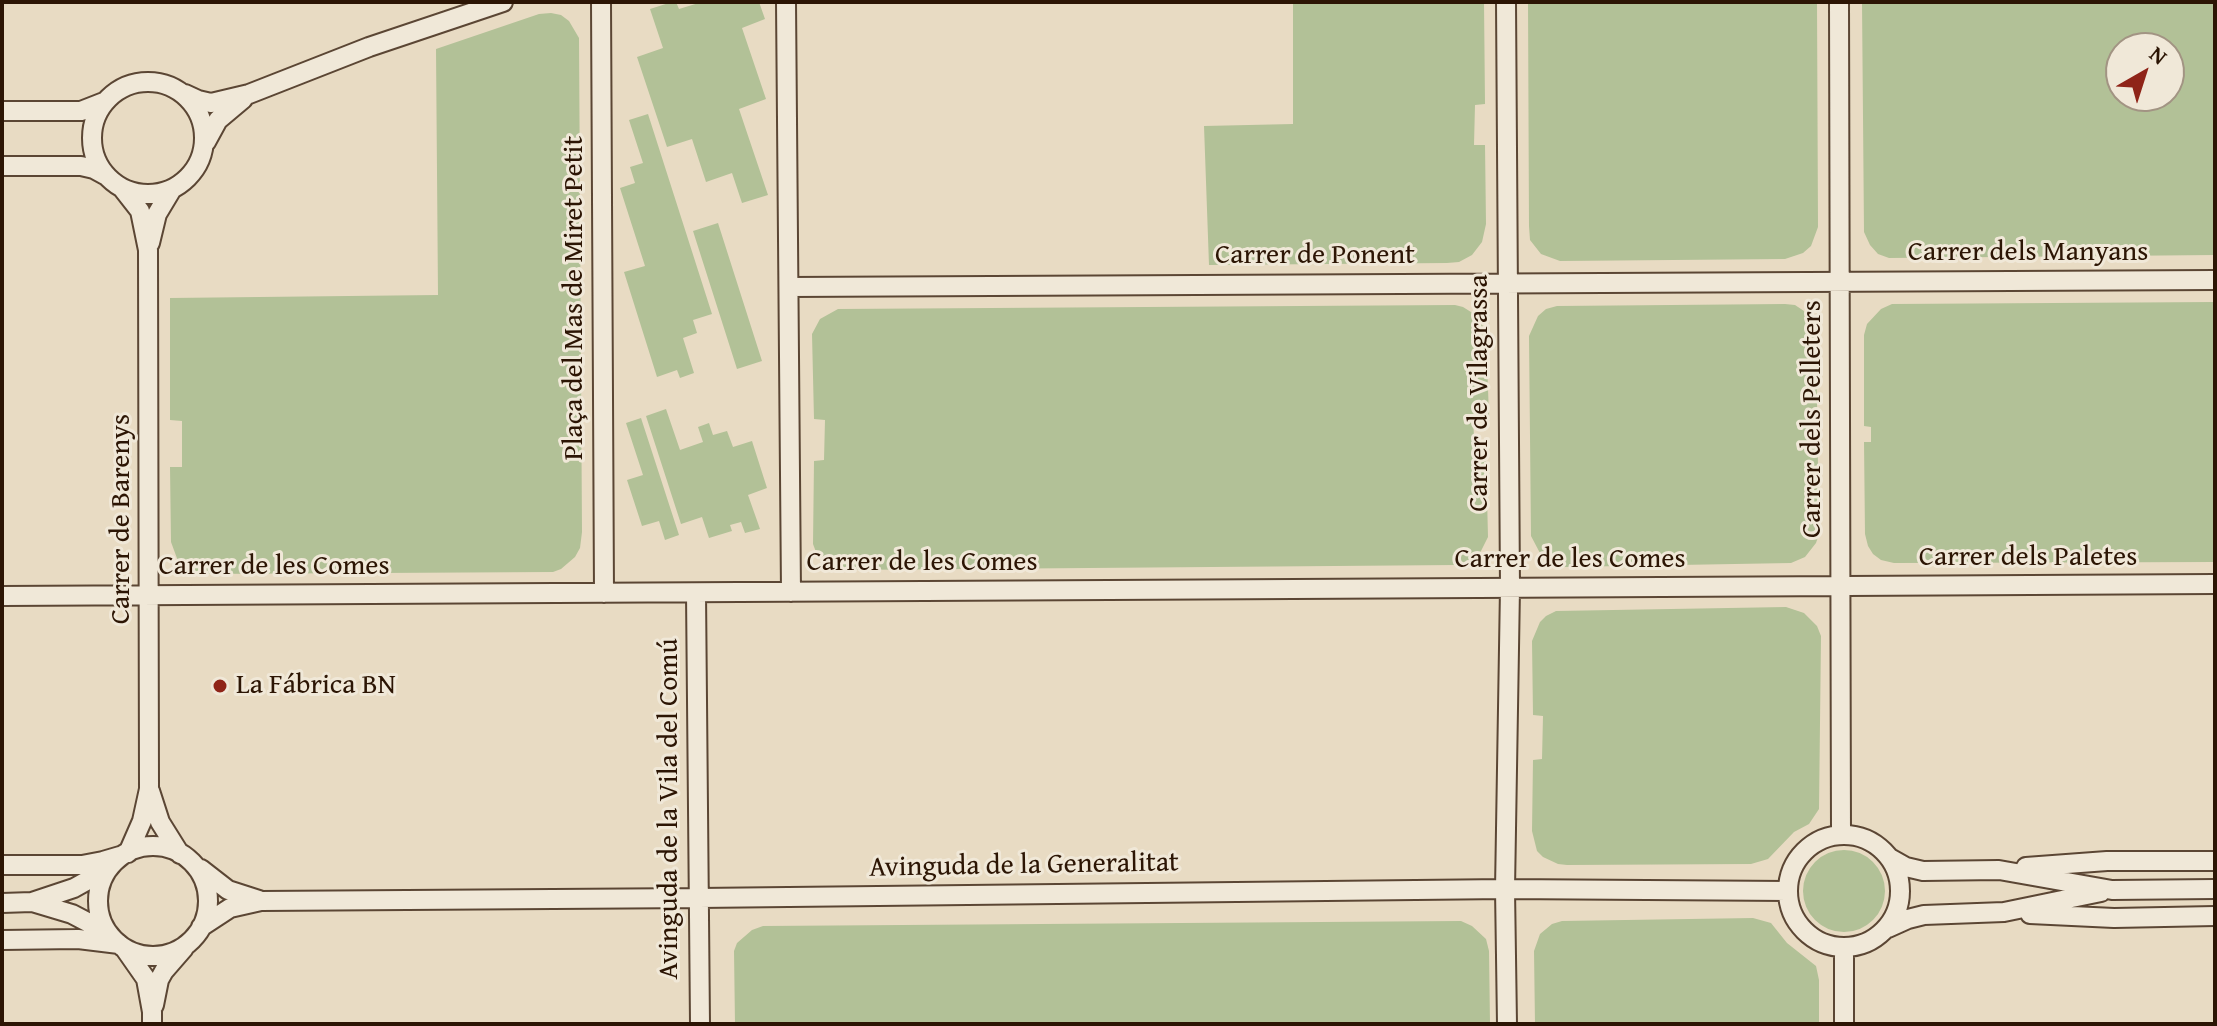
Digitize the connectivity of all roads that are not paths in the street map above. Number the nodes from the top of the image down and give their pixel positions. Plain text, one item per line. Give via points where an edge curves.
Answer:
1 (503, 2) edge
2 (601, 2) edge
3 (786, 2) edge
4 (1506, 2) edge
5 (1839, 2) edge
6 (183, 92) junction
7 (249, 94) junction
8 (104, 102) junction
9 (2, 111) edge
10 (205, 144) junction
11 (2, 166) edge
12 (106, 175) junction
13 (122, 188) junction
14 (172, 189) junction
15 (148, 250) junction
16 (2215, 280) edge
17 (1840, 282) junction
18 (1507, 283) junction
19 (789, 287) junction
20 (2215, 584) edge
21 (1510, 588) junction
22 (1842, 588) junction
23 (791, 592) junction
24 (604, 593) junction
25 (696, 593) junction
26 (150, 595) junction
27 (2, 596) edge
28 (149, 789) junction
29 (1841, 835) junction
30 (125, 854) junction
31 (184, 856) junction
32 (1890, 858) junction
33 (2215, 861) edge
34 (2, 865) edge
35 (108, 869) junction
36 (1999, 870) junction
37 (1505, 889) junction
38 (2215, 889) edge
39 (2112, 890) junction
40 (1788, 891) junction
41 (699, 898) junction
42 (261, 901) junction
43 (32, 902) junction
44 (2, 903) edge
45 (2004, 912) junction
46 (2215, 916) edge
47 (1885, 929) junction
48 (196, 935) junction
49 (2, 940) edge
50 (119, 943) junction
51 (1844, 947) junction
52 (152, 1018) edge
53 (700, 1024) edge
54 (1507, 1024) edge
55 (1844, 1024) edge

1 - 7 street
2 - 24 street, Plaça del Mas de Miret Petit
3 - 19 street
4 - 18 street, Carrer de Vilagrassa
5 - 17 street, Carrer dels Pelleters
6 - 7 street via 211,103
6 - 8 street via 152,81 134,82
6 - 10 street via 204,125
7 - 10 street via 218,120
8 - 9 street via 81,111
8 - 12 street via 96,116 92,147
10 - 14 street via 188,179
11 - 12 street via 81,166
12 - 13 street
13 - 14 street via 155,194
13 - 15 street, Carrer de Barenys via 140,211
14 - 15 street, Carrer de Barenys via 157,214
15 - 26 street, Carrer de Barenys
16 - 17 street, Carrer dels Manyans
17 - 18 street, Carrer de Ponent
17 - 22 street, Carrer dels Pelleters
18 - 19 street, Carrer de Ponent
18 - 21 street, Carrer de Vilagrassa
19 - 23 street
20 - 22 street, Carrer dels Paletes
21 - 22 street, Carrer de les Comes
21 - 23 street, Carrer de les Comes
21 - 37 street, Carrer de Vilagrassa
22 - 29 street, Carrer dels Pelleters
23 - 25 street, Carrer de les Comes
24 - 25 street, Carrer de les Comes
24 - 26 street, Carrer de les Comes
25 - 41 street, Avinguda de la Vila del Comú
26 - 27 street, Carrer de les Comes
26 - 28 street, Carrer de Barenys
28 - 30 street, Carrer de Barenys via 142,821
28 - 31 street, Carrer de Barenys via 160,822
29 - 32 street via 1860,837
29 - 40 street via 1810,846 1798,859
30 - 31 street via 156,846
30 - 34 street via 82,865
30 - 35 street
31 - 42 street, Avinguda de la Generalitat via 228,890
31 - 48 street via 207,890 208,909
32 - 36 street via 1923,871
32 - 47 street via 1900,894
33 - 36 street via 2107,861
35 - 43 street
35 - 50 street via 98,904 102,922
36 - 39 street
37 - 40 street, Avinguda de la Generalitat
37 - 41 street, Avinguda de la Generalitat
37 - 54 street, Carrer de Vilagrassa
38 - 39 street
39 - 45 street
40 - 51 street via 1799,924 1811,936
41 - 42 street, Avinguda de la Generalitat
41 - 53 street, Avinguda de la Vila del Comú
42 - 48 street, Avinguda de la Generalitat via 230,908
43 - 44 street
43 - 50 street via 72,914
45 - 46 street
45 - 47 street via 1924,915
47 - 51 street via 1873,939
48 - 50 street via 158,956 141,955
48 - 52 street via 159,980
49 - 50 street
50 - 52 street via 146,979
51 - 55 street

